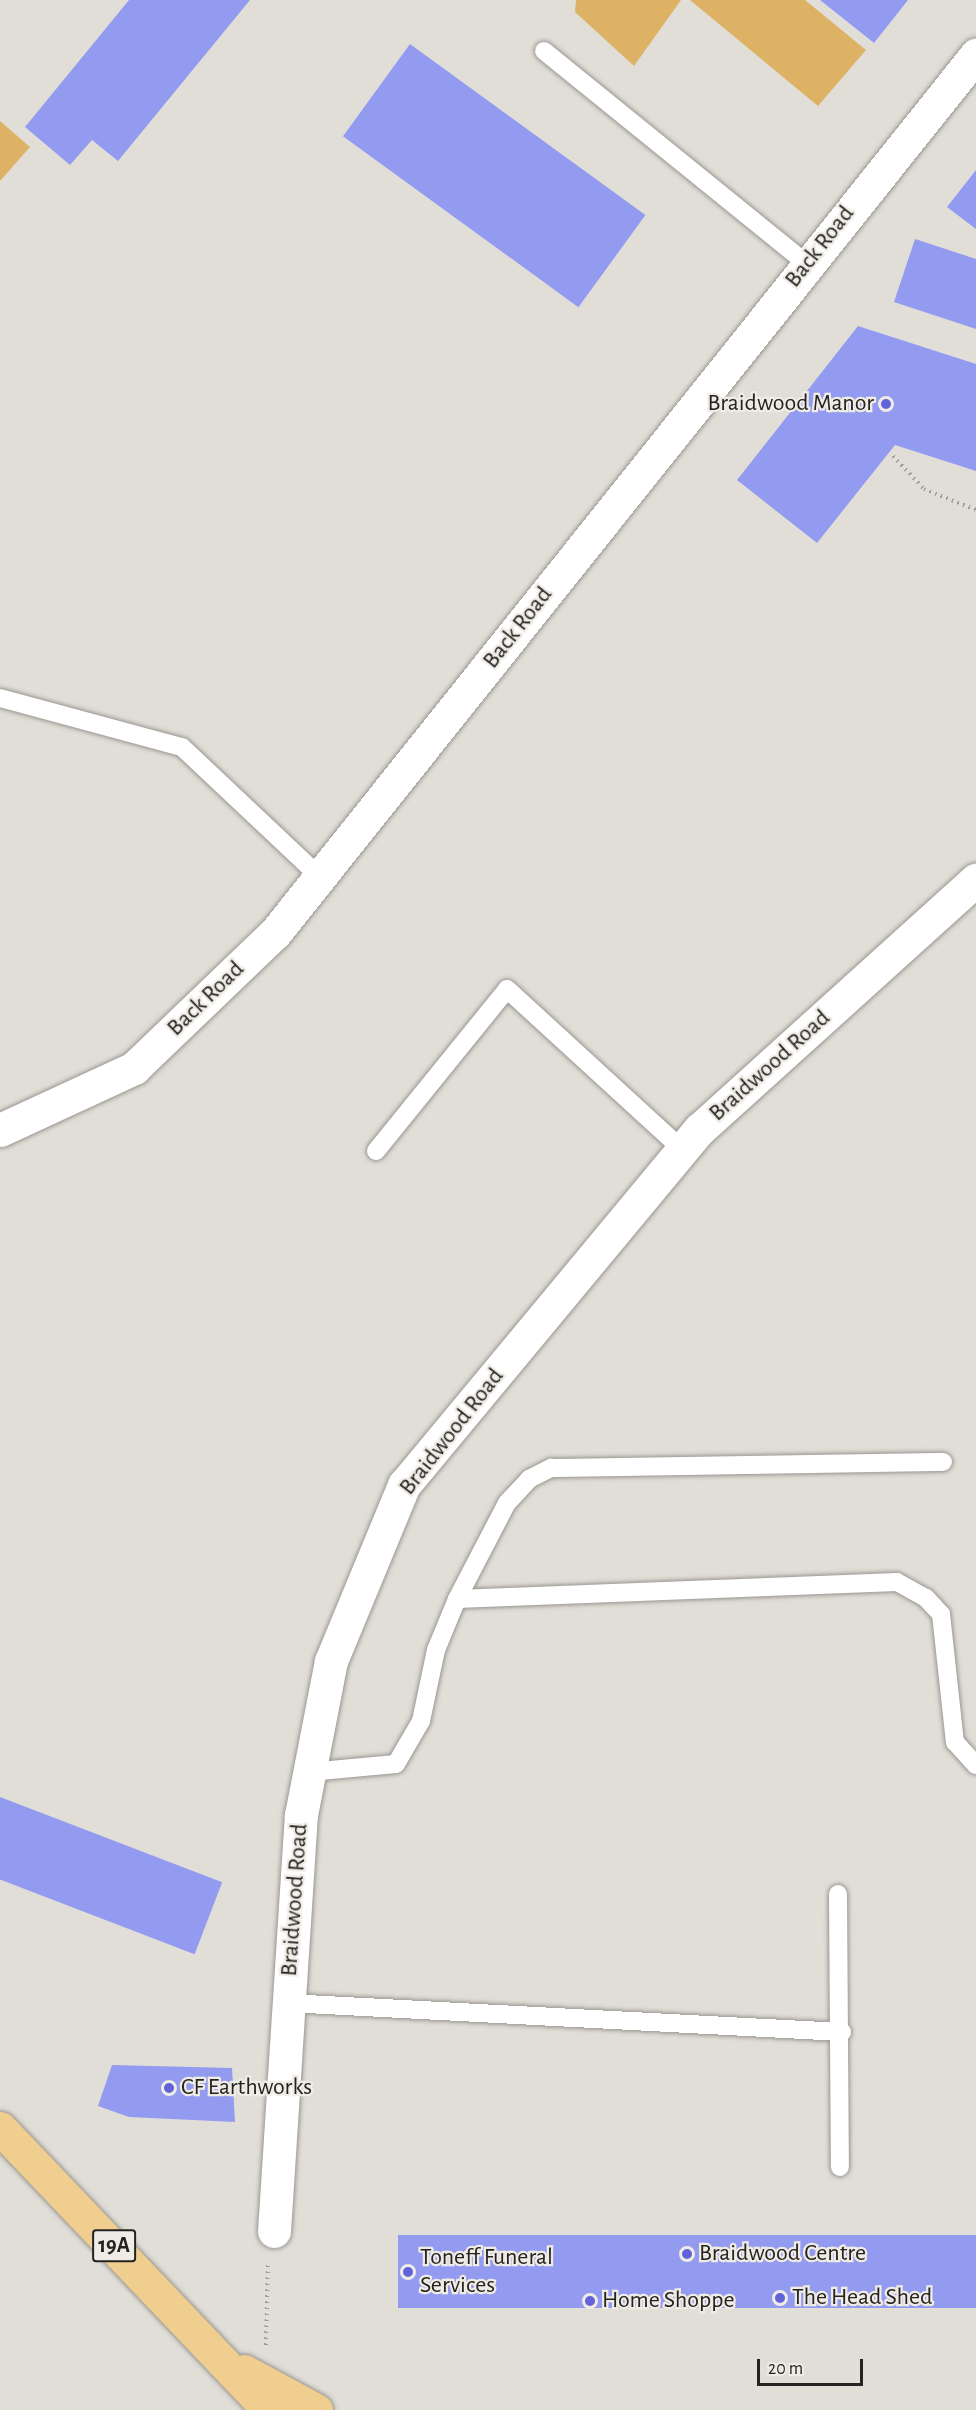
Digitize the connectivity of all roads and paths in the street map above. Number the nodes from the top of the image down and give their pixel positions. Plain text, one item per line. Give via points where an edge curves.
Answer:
1 (544, 51) dead end
2 (976, 55) edge
3 (807, 264) junction
4 (893, 456) dead end
5 (976, 510) edge
6 (0, 698) edge
7 (320, 877) junction
8 (976, 880) edge
9 (0, 1130) edge
10 (683, 1150) junction
11 (376, 1151) dead end
12 (943, 1462) dead end
13 (457, 1599) junction
14 (976, 1765) edge
15 (309, 1772) junction
16 (838, 1894) dead end
17 (286, 2003) junction
18 (843, 2032) junction
19 (0, 2128) edge
20 (840, 2167) dead end
21 (271, 2243) joint
22 (266, 2345) dead end
23 (229, 2363) junction
24 (255, 2410) edge
25 (269, 2410) edge
26 (316, 2410) edge

1 - 3 lane
2 - 3 street, Back Road
3 - 7 street, Back Road
4 - 5 path via 924,489
6 - 7 lane via 182,747
7 - 9 street, Back Road via 275,933 134,1068
8 - 10 street, Braidwood Road
10 - 11 lane via 507,989
10 - 15 street, Braidwood Road via 404,1485 331,1661
12 - 13 lane via 551,1468 529,1479 507,1503
13 - 14 lane via 897,1582 926,1598 941,1614 949,1645 955,1742
13 - 15 lane via 435,1650 421,1721 396,1764
15 - 17 street, Braidwood Road via 301,1815
16 - 18 lane
17 - 18 lane
17 - 21 street, Braidwood Road
18 - 20 lane
19 - 23 main road, 19A
21 - 22 path
23 - 24 main road
23 - 25 main road, 19A
23 - 26 main road

